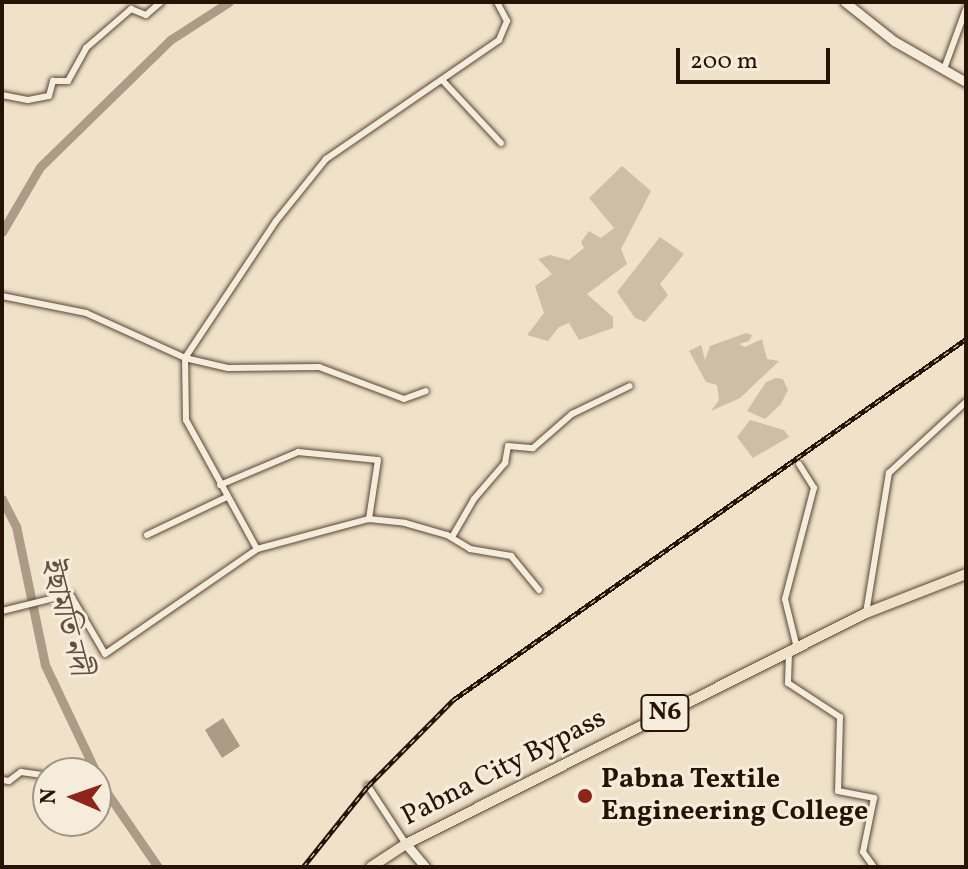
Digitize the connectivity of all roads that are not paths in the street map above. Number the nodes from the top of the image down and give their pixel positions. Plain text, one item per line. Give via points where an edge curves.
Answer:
1 (161, 2) edge
2 (497, 2) edge
3 (845, 2) edge
4 (966, 9) edge
5 (943, 72) junction
6 (443, 81) junction
7 (966, 82) edge
8 (2, 95) edge
9 (501, 143) dead end
10 (2, 296) edge
11 (185, 358) junction
12 (630, 386) dead end
13 (426, 391) dead end
14 (966, 402) edge
15 (799, 464) dead end
16 (220, 485) junction
17 (227, 497) junction
18 (369, 519) junction
19 (147, 535) dead end
20 (452, 537) junction
21 (257, 549) junction
22 (966, 574) edge
23 (539, 590) dead end
24 (2, 611) edge
25 (866, 613) junction
26 (793, 651) junction
27 (32, 774) edge
28 (2, 780) edge
29 (368, 786) dead end
30 (406, 844) junction
31 (371, 867) edge
32 (425, 867) edge
33 (874, 867) edge

1 - 8 street via 146,15 131,9 86,48 68,81 53,81 49,96 28,100
2 - 6 street via 507,21 506,32
3 - 5 main road
4 - 5 street
5 - 7 main road
6 - 9 street
6 - 11 street via 326,159 276,221
10 - 11 street via 86,313
11 - 13 street via 228,368 319,367 402,399
11 - 16 street via 186,420
12 - 20 street via 572,414 533,448 508,446 505,463 474,499
14 - 25 street via 889,473
15 - 26 street via 814,488 785,599
16 - 17 street
16 - 18 street via 298,452 378,460
17 - 19 street
17 - 21 street
18 - 20 street
18 - 21 street
20 - 23 street via 465,547 511,556
21 - 24 street via 105,654 70,594
22 - 25 highway, Pabna City Bypass / N6
25 - 26 highway, Pabna City Bypass / N6
26 - 30 highway, Pabna City Bypass / N6
26 - 33 street via 788,683 840,717 838,791 874,798 863,852
27 - 28 street
29 - 30 street
30 - 31 highway, Pabna City Bypass / N6
30 - 32 main road

